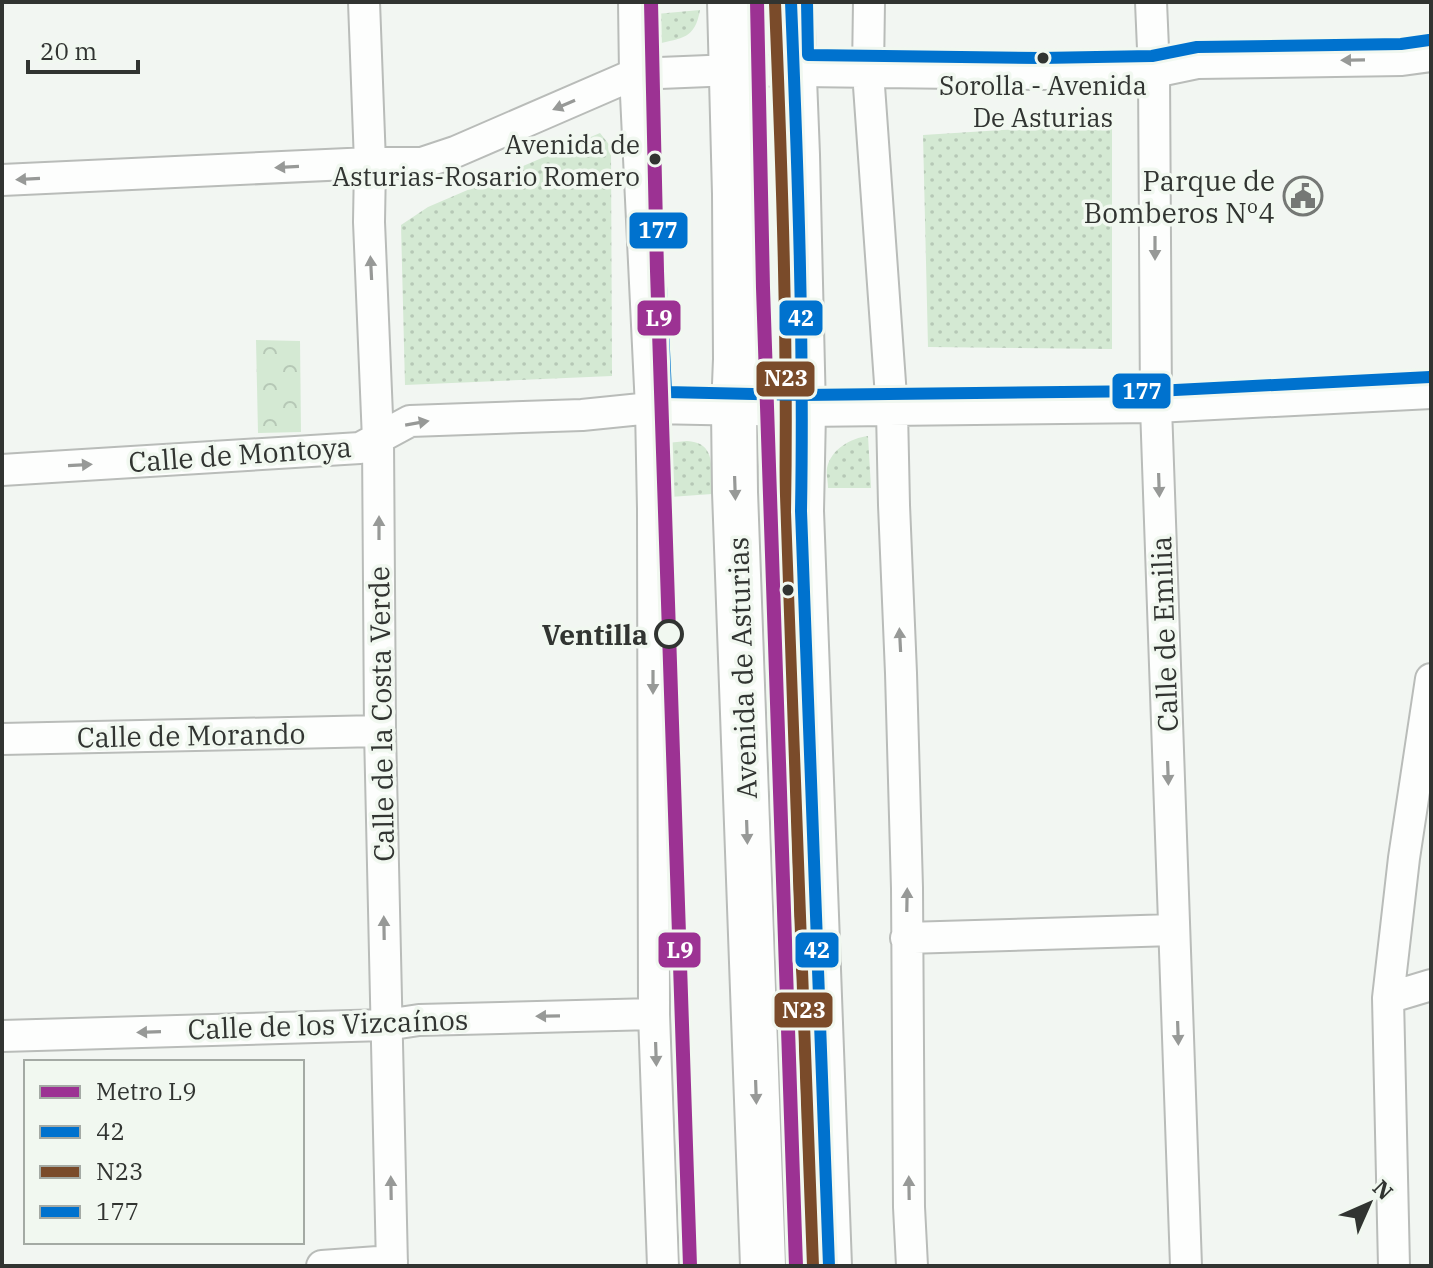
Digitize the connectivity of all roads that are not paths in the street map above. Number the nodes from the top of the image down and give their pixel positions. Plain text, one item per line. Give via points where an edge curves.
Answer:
1 (364, 2) edge
2 (634, 2) edge
3 (730, 2) edge
4 (791, 2) edge
5 (869, 2) edge
6 (1151, 2) edge
7 (1431, 56) edge
8 (733, 70) junction
9 (792, 71) junction
10 (868, 72) junction
11 (1154, 72) junction
12 (635, 74) junction
13 (370, 163) junction
14 (2, 180) edge
15 (1431, 393) edge
16 (1156, 407) junction
17 (651, 408) junction
18 (734, 410) junction
19 (803, 411) junction
20 (892, 411) junction
21 (378, 440) junction
22 (2, 470) edge
23 (1431, 679) edge
24 (380, 731) junction
25 (2, 739) edge
26 (1174, 930) junction
27 (906, 938) junction
28 (1431, 985) edge
29 (1388, 998) junction
30 (654, 1014) junction
31 (386, 1025) junction
32 (2, 1036) edge
33 (392, 1263) edge
34 (322, 1266) edge
35 (663, 1266) edge
36 (763, 1266) edge
37 (829, 1266) edge
38 (912, 1266) edge
39 (1186, 1266) edge
40 (1394, 1266) edge

1 - 13 street, Calle de la Costa Verde
2 - 12 street
3 - 8 main road, Avenida de Asturias
4 - 9 main road
5 - 10 street
6 - 11 street, Calle de Emilia
7 -> 11 street via 1197,63
8 - 9 street
8 - 12 street
8 - 18 main road, Avenida de Asturias
9 - 10 street
9 - 19 main road
10 - 11 street
10 - 20 street
11 -> 16 street, Calle de Emilia
12 -> 13 street via 422,163
12 - 17 street
13 -> 14 street
21 -> 13 street, Calle de la Costa Verde
15 - 16 street, Calle de Montoya
16 - 20 street, Calle de Montoya
16 -> 26 street, Calle de Emilia
17 - 18 street, Calle de Montoya
21 -> 17 street, Calle de Montoya via 410,421
17 -> 30 street
18 - 19 street, Calle de Montoya
18 -> 36 main road, Avenida de Asturias
19 - 20 street, Calle de Montoya
19 - 37 main road via 801,511
27 -> 20 street
22 -> 21 street, Calle de Montoya via 360,448
24 -> 21 street, Calle de la Costa Verde
23 - 29 street
24 - 25 street, Calle de Morando
31 -> 24 street, Calle de la Costa Verde
26 - 27 street
26 -> 39 street, Calle de Emilia
38 -> 27 street
28 - 29 street
29 - 40 street
30 -> 31 street, Calle de los Vizcaínos
30 -> 35 street
31 -> 32 street, Calle de los Vizcaínos
33 -> 31 street, Calle de la Costa Verde
33 - 34 street

